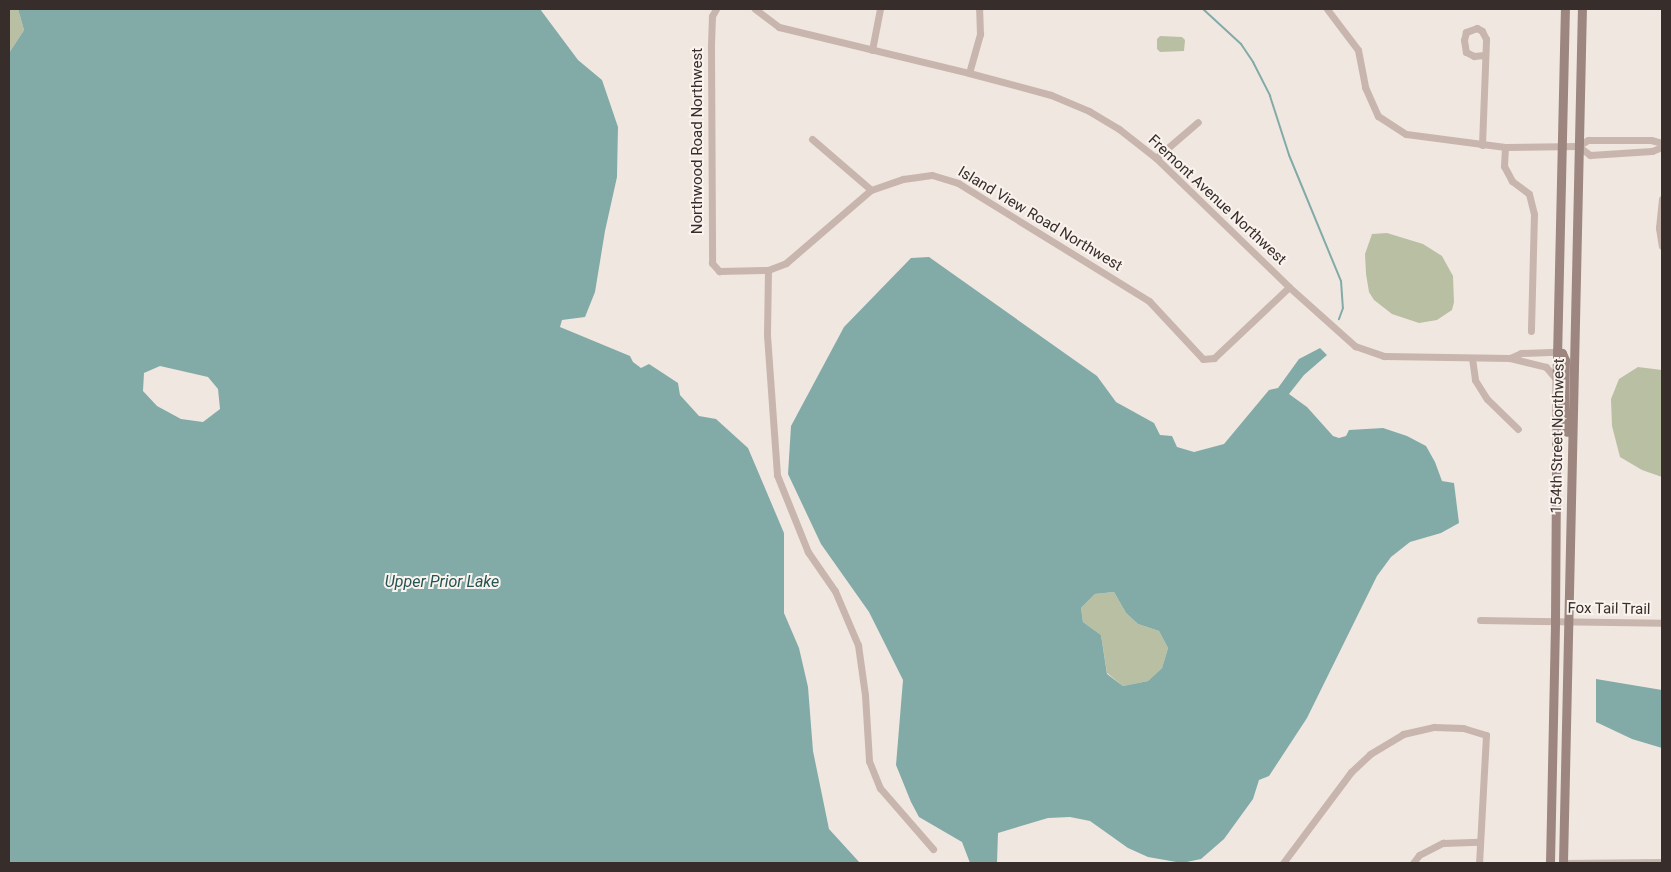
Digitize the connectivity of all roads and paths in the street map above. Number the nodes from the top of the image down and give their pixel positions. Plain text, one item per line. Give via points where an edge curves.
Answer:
1 (716, 9) edge
2 (754, 9) edge
3 (880, 9) edge
4 (979, 9) edge
5 (1327, 9) edge
6 (1565, 9) edge
7 (1582, 9) edge
8 (872, 50) junction
9 (1484, 55) dead end
10 (969, 73) junction
11 (1198, 122) dead end
12 (812, 139) dead end
13 (1482, 145) junction
14 (1662, 145) edge
15 (1505, 146) junction
16 (1562, 146) junction
17 (1578, 146) junction
18 (1156, 158) junction
19 (871, 190) junction
20 (1662, 199) edge
21 (1662, 246) edge
22 (768, 270) junction
23 (719, 271) joint
24 (1289, 287) junction
25 (1531, 331) dead end
26 (1557, 352) junction
27 (1472, 358) junction
28 (1510, 358) junction
29 (1556, 379) junction
30 (1518, 429) dead end
31 (1570, 457) junction
32 (1480, 620) dead end
33 (1555, 621) junction
34 (1568, 622) junction
35 (1662, 624) edge
36 (1479, 842) junction
37 (933, 848) dead end
38 (1662, 862) edge
39 (1283, 863) edge
40 (1413, 863) edge
41 (1479, 863) edge
42 (1550, 863) edge
43 (1563, 863) edge

1 - 23 street, Northwood Road Northwest via 712,16 710,48 712,263
2 - 8 street, Fremont Avenue Northwest via 778,27
3 - 8 street
4 - 10 street via 980,34
5 - 13 street via 1358,50 1365,87 1378,116 1406,134
6 - 16 street, 154th Street Northwest
7 - 17 street, 154th Street Northwest
8 - 10 street, Fremont Avenue Northwest
9 - 13 street
10 - 18 street, Fremont Avenue Northwest via 1050,95 1089,111
11 - 18 street
12 - 19 street
13 - 15 street
14 - 17 street via 1651,140 1588,140
14 - 17 street via 1652,151 1590,155
15 - 16 street
15 - 25 street via 1504,166 1512,181 1529,194 1534,214
16 - 17 street
16 - 26 street, 154th Street Northwest
17 - 31 street, 154th Street Northwest
18 - 24 street, Fremont Avenue Northwest
19 - 22 street, Island View Road Northwest via 786,263
19 - 24 street, Island View Road Northwest via 903,179 932,175 958,183 1149,301 1203,359 1214,358
20 - 21 street via 1659,228
22 - 23 street, Island View Road Northwest
22 - 37 street via 767,335 776,475 808,552 835,591 858,645 869,761 880,788
24 - 27 street, Fremont Avenue Northwest via 1345,339 1372,353
26 - 28 street, Fremont Avenue Northwest via 1521,352
26 - 29 street, 154th Street Northwest
26 - 31 street via 1562,353 1565,360 1564,414
27 - 28 street, Fremont Avenue Northwest
27 - 30 street via 1475,380 1487,399
28 - 29 street, Fremont Avenue Northwest via 1546,368
29 - 33 street, 154th Street Northwest
31 - 34 street, 154th Street Northwest
32 - 33 street, Fox Tail Trail
33 - 34 street, Fox Tail Trail
33 - 42 street, 154th Street Northwest
34 - 35 street, Fox Tail Trail
34 - 43 street, 154th Street Northwest
36 - 39 street via 1486,735 1463,728 1434,727 1403,734 1370,754 1351,772
36 - 40 street via 1444,843 1419,854
36 - 41 street
38 - 43 street

